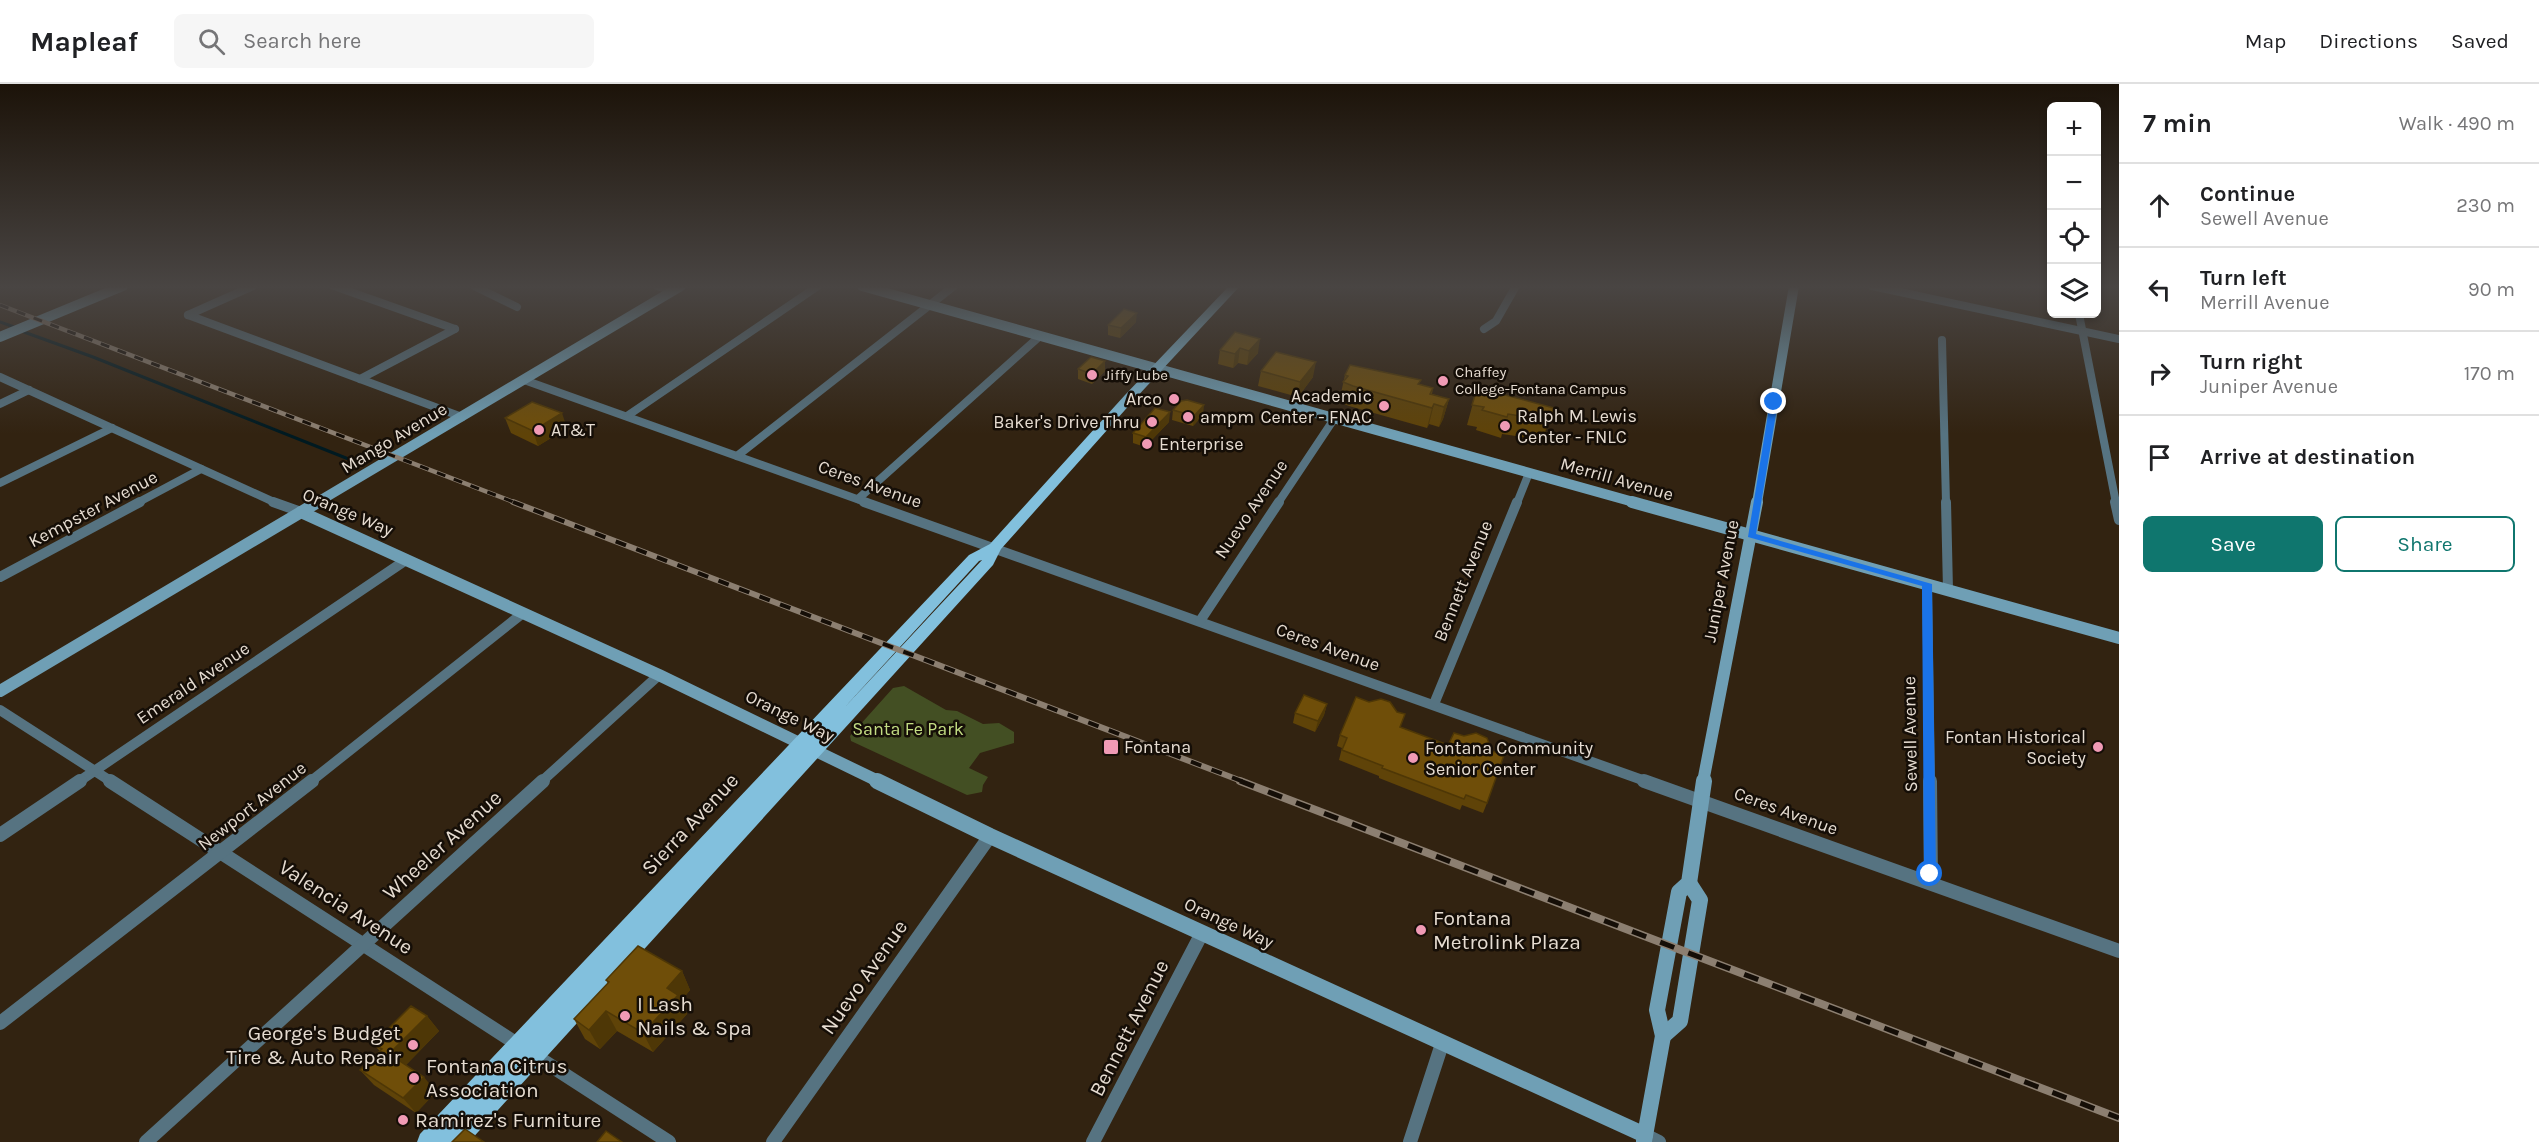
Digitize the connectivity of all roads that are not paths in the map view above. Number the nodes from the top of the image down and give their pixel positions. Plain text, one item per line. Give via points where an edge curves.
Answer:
1 (243, 335) edge
2 (443, 335) edge
3 (598, 335) edge
4 (745, 335) edge
5 (891, 335) edge
6 (1190, 335) edge
7 (1785, 335) edge
8 (2083, 335) edge
9 (2104, 335) edge
10 (1040, 336) joint
11 (2119, 339) edge
12 (1941, 340) dead end
13 (1157, 370) junction
14 (0, 377) edge
15 (360, 379) junction
16 (524, 380) junction
17 (29, 390) junction
18 (0, 404) edge
19 (627, 416) junction
20 (462, 417) junction
21 (1334, 419) junction
22 (112, 428) junction
23 (737, 456) junction
24 (201, 469) junction
25 (1529, 473) junction
26 (0, 483) edge
27 (858, 499) junction
28 (301, 512) junction
29 (2119, 520) edge
30 (1751, 535) junction
31 (995, 548) junction
32 (406, 560) junction
33 (0, 577) edge
34 (1927, 584) junction
35 (1948, 590) junction
36 (523, 613) junction
37 (1200, 621) junction
38 (2119, 638) edge
39 (659, 675) junction
40 (0, 691) edge
41 (1434, 704) junction
42 (0, 710) edge
43 (806, 748) junction
44 (95, 771) junction
45 (1701, 800) junction
46 (0, 835) edge
47 (990, 836) junction
48 (222, 852) junction
49 (1689, 883) junction
50 (1931, 883) junction
51 (1202, 933) junction
52 (364, 944) junction
53 (2119, 951) edge
54 (0, 1023) edge
55 (1663, 1036) junction
56 (1442, 1044) junction
57 (526, 1048) junction
58 (1649, 1140) edge
59 (146, 1142) edge
60 (428, 1142) edge
61 (454, 1142) edge
62 (669, 1142) edge
63 (772, 1142) edge
64 (1094, 1142) edge
65 (1410, 1142) edge

1 - 15 street
2 - 15 street
3 - 16 street, Mango Avenue
4 - 19 street
5 - 23 street
6 - 13 main road, Sierra Avenue
7 - 30 street, Juniper Avenue
8 - 29 street
9 - 11 street
10 - 13 street, Merrill Avenue
10 - 27 street
12 - 35 street
13 - 21 street, Merrill Avenue
13 - 31 main road, Sierra Avenue
14 - 17 street, Orange Way
15 - 20 street
16 - 19 street, Ceres Avenue
16 - 20 street, Mango Avenue
17 - 18 street
17 - 22 street, Orange Way
19 - 23 street, Ceres Avenue
20 - 28 street, Mango Avenue
21 - 25 street, Merrill Avenue
21 - 37 street, Nuevo Avenue
22 - 24 street, Orange Way
22 - 26 street
23 - 27 street, Ceres Avenue
24 - 28 street, Orange Way
24 - 33 street, Kempster Avenue
25 - 30 street, Merrill Avenue
25 - 41 street, Bennett Avenue
27 - 31 street, Ceres Avenue
28 - 32 street, Orange Way
28 - 40 street, Mango Avenue
30 - 34 street, Merrill Avenue
30 - 45 street, Juniper Avenue
31 - 37 street, Ceres Avenue
31 - 43 main road, Sierra Avenue via 988,562
32 - 36 street, Orange Way
32 - 44 street, Emerald Avenue
34 - 35 street, Merrill Avenue
34 - 50 street, Sewell Avenue
35 - 38 street, Merrill Avenue
36 - 39 street, Orange Way
36 - 48 street, Newport Avenue
37 - 41 street, Ceres Avenue
39 - 43 street, Orange Way
39 - 52 street, Wheeler Avenue
41 - 45 street, Ceres Avenue
42 - 44 street, Valencia Avenue
43 - 47 street, Orange Way
43 - 57 main road, Sierra Avenue
44 - 46 street, Emerald Avenue
44 - 48 street, Valencia Avenue
45 - 49 street, Juniper Avenue
45 - 50 street, Ceres Avenue
47 - 51 street, Orange Way
47 - 63 street, Nuevo Avenue
48 - 52 street, Valencia Avenue
48 - 54 street, Newport Avenue
49 - 55 street, Juniper Avenue via 1679,892 1657,1010
49 - 55 street, Juniper Avenue via 1700,900 1680,1021
50 - 53 street, Ceres Avenue
51 - 56 street, Orange Way
51 - 64 street, Bennett Avenue
52 - 57 street, Valencia Avenue
52 - 59 street, Wheeler Avenue
55 - 58 street, Juniper Avenue
56 - 58 street, Orange Way
56 - 65 street
57 - 60 main road, Sierra Avenue
57 - 61 main road, Sierra Avenue
57 - 62 street, Valencia Avenue

